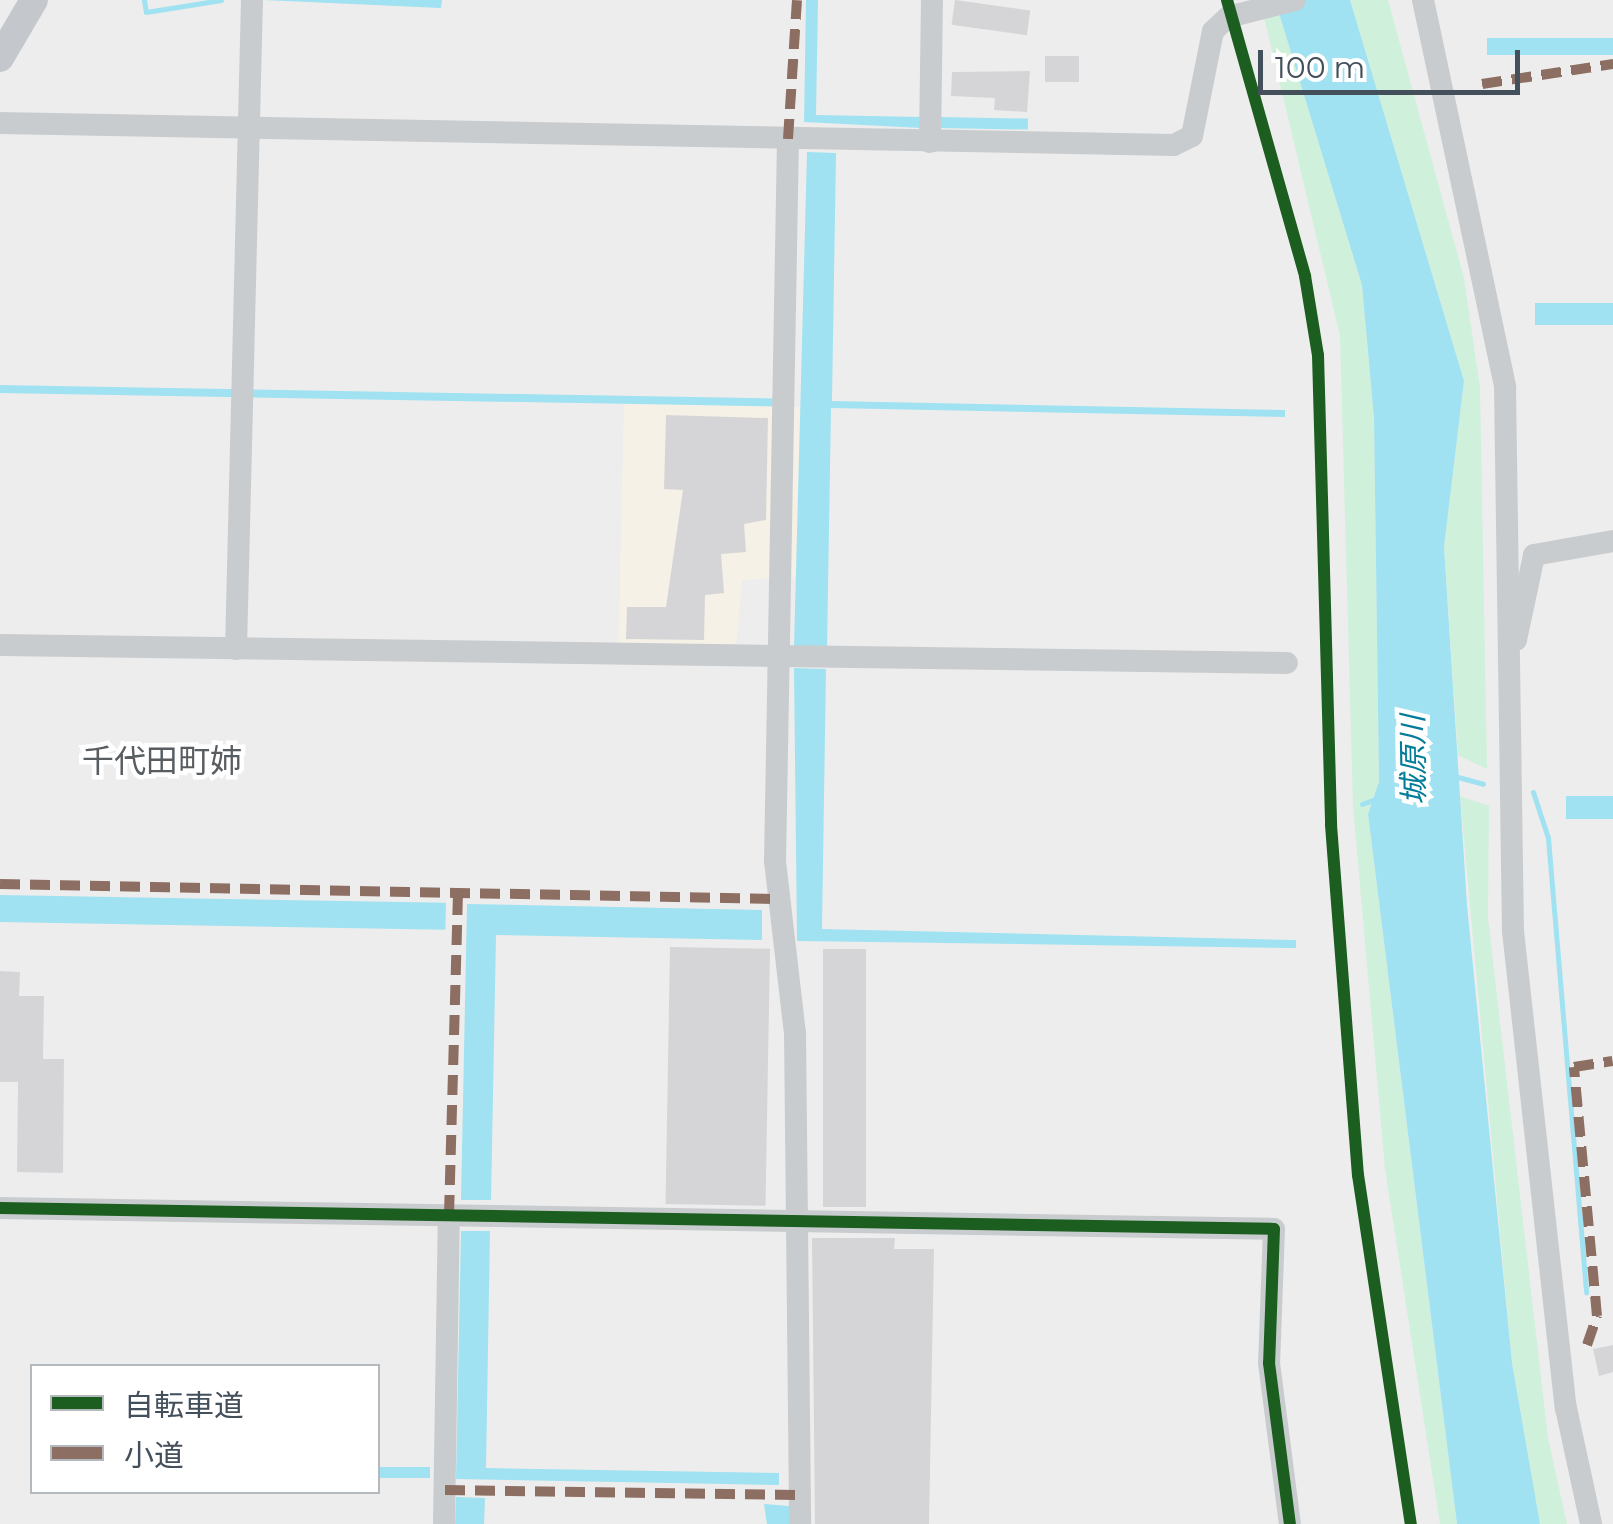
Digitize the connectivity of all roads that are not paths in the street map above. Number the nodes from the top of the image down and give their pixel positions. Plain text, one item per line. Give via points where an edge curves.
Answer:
1 (34, 0) edge
2 (252, 0) edge
3 (932, 0) edge
4 (1295, 0) edge
5 (1423, 0) edge
6 (1231, 11) edge
7 (1, 53) edge
8 (0, 122) edge
9 (246, 128) junction
10 (788, 139) junction
11 (930, 142) junction
12 (1613, 541) edge
13 (0, 644) edge
14 (236, 649) junction
15 (780, 657) junction
16 (1287, 664) dead end
17 (1507, 683) junction
18 (0, 1208) edge
19 (450, 1215) junction
20 (796, 1220) junction
21 (444, 1524) edge
22 (800, 1524) edge
23 (1290, 1524) edge
24 (1591, 1524) edge

1 - 7 main road
2 - 9 street
3 - 11 street
4 - 6 street
5 - 17 street via 1506,387
6 - 11 street via 1213,31 1192,136 1174,145
8 - 9 street
9 - 10 street
9 - 14 street
10 - 11 street
10 - 15 street
12 - 17 street via 1534,555
13 - 14 street
14 - 15 street
15 - 16 street
15 - 20 street via 775,861 795,1033
17 - 24 street via 1513,931 1566,1408
18 - 19 street
19 - 20 street
19 - 21 street
20 - 22 street
20 - 23 street via 1274,1229 1269,1363

